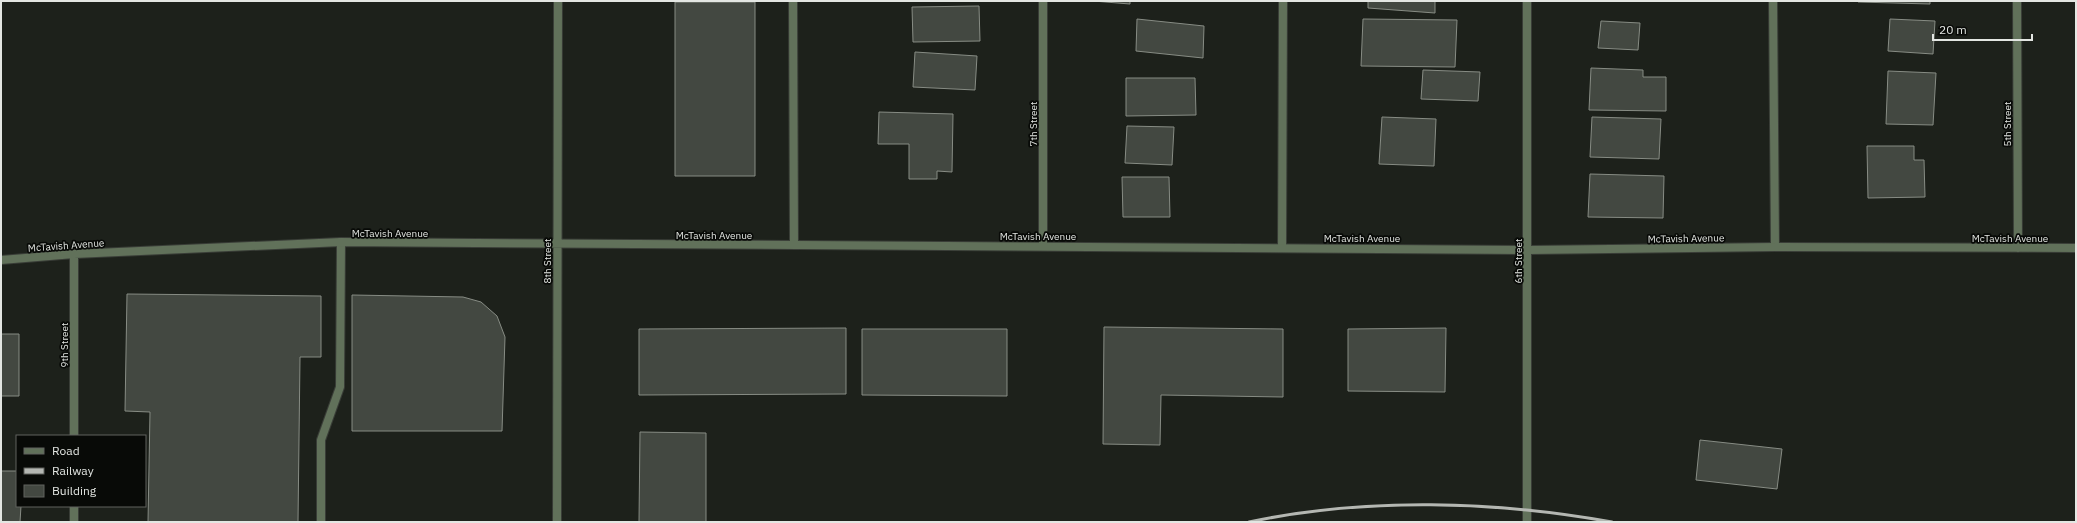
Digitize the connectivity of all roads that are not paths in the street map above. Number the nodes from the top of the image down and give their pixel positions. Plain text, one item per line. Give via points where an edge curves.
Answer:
1 (558, 1) edge
2 (793, 1) edge
3 (1043, 1) edge
4 (1284, 1) edge
5 (1527, 1) edge
6 (1773, 1) edge
7 (2017, 1) edge
8 (341, 242) junction
9 (557, 244) junction
10 (794, 245) junction
11 (1043, 246) junction
12 (1775, 247) junction
13 (1282, 248) junction
14 (2018, 248) junction
15 (2076, 248) edge
16 (1528, 250) junction
17 (74, 254) junction
18 (1, 260) edge
19 (74, 435) edge
20 (74, 507) edge
21 (74, 522) edge
22 (321, 522) edge
23 (557, 522) edge
24 (1527, 522) edge

1 - 9 street, 8th Street
2 - 10 street
3 - 11 street, 7th Street
4 - 13 street
5 - 16 street, 6th Street
6 - 12 street
7 - 14 street, 5th Street
8 - 9 street, McTavish Avenue
8 - 17 street, McTavish Avenue
8 - 22 street via 340,387 321,440
9 - 10 street, McTavish Avenue
9 - 23 street, 8th Street
10 - 11 street, McTavish Avenue
11 - 13 street, McTavish Avenue
12 - 14 street, McTavish Avenue
12 - 16 street, McTavish Avenue
13 - 16 street, McTavish Avenue
14 - 15 street, McTavish Avenue
16 - 24 street, 6th Street
17 - 18 street, McTavish Avenue
17 - 19 street, 9th Street
20 - 21 street

